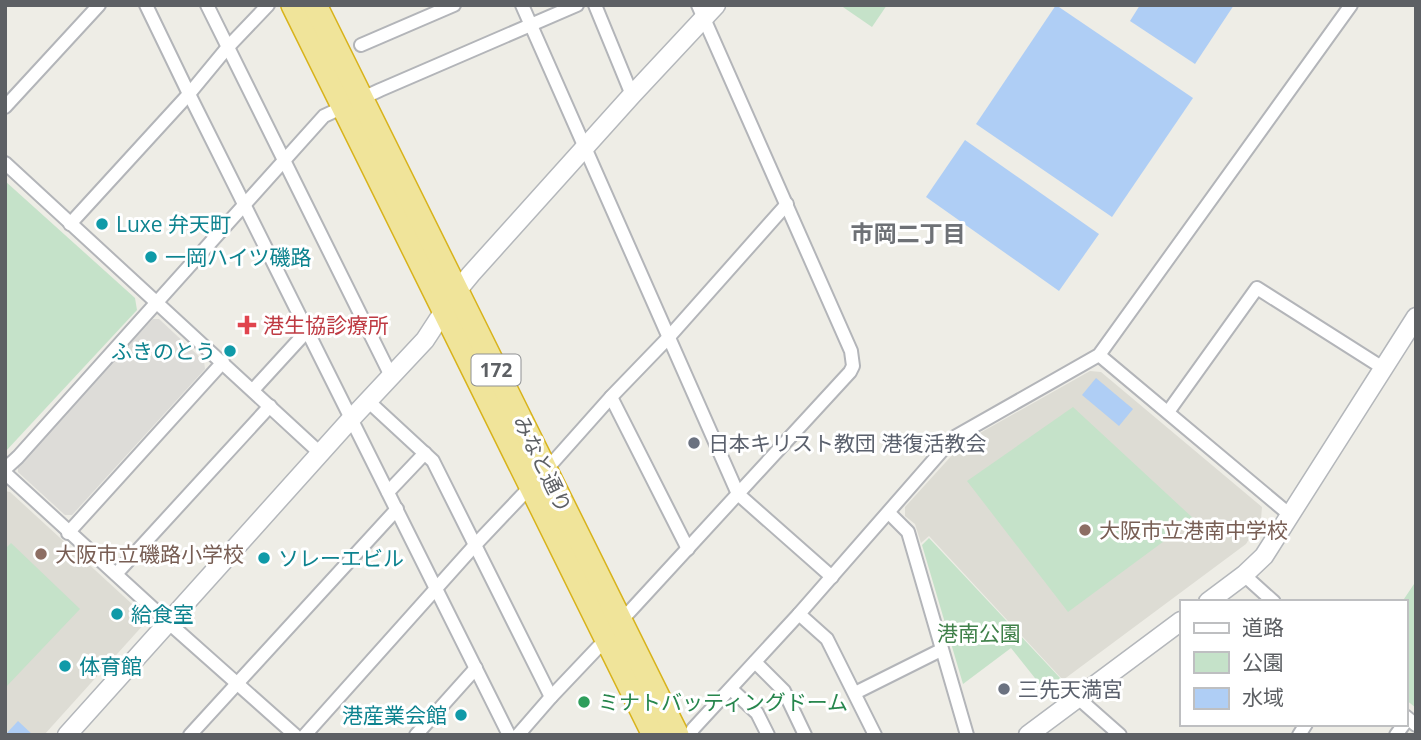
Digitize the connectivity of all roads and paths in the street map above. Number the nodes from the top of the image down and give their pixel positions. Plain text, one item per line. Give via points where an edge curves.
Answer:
1 (99, 5) edge
2 (146, 5) edge
3 (207, 5) edge
4 (268, 5) edge
5 (293, 5) edge
6 (315, 5) edge
7 (454, 5) edge
8 (522, 5) edge
9 (576, 5) edge
10 (594, 5) edge
11 (1351, 5) edge
12 (706, 9) edge
13 (531, 25) junction
14 (362, 45) dead end
15 (227, 48) junction
16 (189, 94) junction
17 (632, 95) junction
18 (352, 103) junction
19 (5, 107) edge
20 (585, 148) junction
21 (284, 161) junction
22 (5, 163) edge
23 (788, 204) junction
24 (244, 205) junction
25 (71, 224) junction
26 (457, 290) junction
27 (156, 303) junction
28 (444, 310) junction
29 (1416, 317) edge
30 (307, 331) junction
31 (668, 338) junction
32 (1099, 355) junction
33 (223, 362) junction
34 (1383, 368) junction
35 (391, 376) junction
36 (253, 390) junction
37 (611, 397) junction
38 (368, 401) junction
39 (270, 406) junction
40 (1168, 412) junction
41 (351, 419) junction
42 (320, 453) junction
43 (425, 453) junction
44 (5, 471) edge
45 (539, 478) junction
46 (388, 492) junction
47 (738, 494) junction
48 (397, 509) junction
49 (889, 513) junction
50 (1290, 515) junction
51 (68, 533) junction
52 (475, 545) junction
53 (688, 549) junction
54 (116, 574) junction
55 (1244, 575) junction
56 (832, 577) junction
57 (436, 588) junction
58 (1211, 600) edge
59 (1272, 600) edge
60 (799, 614) junction
61 (1180, 622) edge
62 (169, 623) junction
63 (614, 630) junction
64 (941, 650) junction
65 (755, 663) junction
66 (476, 668) junction
67 (237, 682) junction
68 (731, 689) junction
69 (855, 693) junction
70 (551, 697) junction
71 (1078, 698) junction
72 (67, 735) edge
73 (190, 735) edge
74 (295, 735) edge
75 (304, 735) edge
76 (416, 735) edge
77 (509, 735) edge
78 (518, 735) edge
79 (654, 735) edge
80 (677, 735) edge
81 (690, 735) edge
82 (768, 735) edge
83 (805, 735) edge
84 (875, 735) edge
85 (967, 735) edge
86 (1028, 735) edge
87 (1120, 735) edge

1 - 19 street
2 - 16 street
3 - 15 street
4 - 15 street
5 - 18 highway, みなと通り / 172
6 - 18 highway, みなと通り / 172
7 - 14 street
8 - 13 street
9 - 13 street
10 - 17 street
11 - 32 street
12 - 17 street
12 - 23 street
13 - 18 street
13 - 20 street
15 - 16 street
15 - 21 street
16 - 24 street
16 - 25 street
17 - 20 street
18 - 21 street via 324,116
18 - 26 highway, みなと通り / 172
18 - 28 highway, みなと通り / 172
20 - 26 street
20 - 31 street
21 - 24 street
21 - 35 street
22 - 25 street
23 - 31 street
23 - 47 street via 851,351 853,366
24 - 27 street
24 - 30 street
25 - 27 street
26 - 28 street
26 - 45 highway, みなと通り / 172
27 - 33 street
27 - 44 street
28 - 35 street via 425,340
28 - 45 highway, みなと通り / 172
29 - 34 street
30 - 36 street
30 - 41 street
31 - 37 street
31 - 47 street
32 - 40 street
32 - 49 street via 953,438
33 - 36 street
33 - 51 street
34 - 40 street via 1257,288
34 - 50 street
35 - 38 street
36 - 39 street
37 - 45 street
37 - 53 street
38 - 41 street
38 - 43 street
39 - 42 street
39 - 54 street
40 - 50 street
41 - 42 street
41 - 46 street
42 - 62 street
43 - 46 street
43 - 52 street via 433,460
44 - 51 street
45 - 52 street
45 - 63 highway, みなと通り / 172
46 - 48 street
47 - 53 street
47 - 56 street
48 - 57 street
48 - 67 street
49 - 56 street
49 - 64 street via 908,532
50 - 55 street via 1264,556
51 - 54 street
52 - 57 street
52 - 70 street
53 - 63 street
54 - 62 street
55 - 58 street
55 - 59 street
56 - 60 street
57 - 66 street
57 - 75 street
60 - 65 street
60 - 69 street via 827,639
61 - 71 street
62 - 67 street
62 - 72 street
63 - 70 street
63 - 79 highway, みなと通り / 172
63 - 80 highway, みなと通り / 172
64 - 69 street
64 - 85 street
65 - 68 street
65 - 83 street via 784,691
66 - 76 street
66 - 77 street
67 - 73 street
67 - 74 street
68 - 81 street
68 - 82 street via 757,713
69 - 84 street
70 - 78 street
71 - 86 street
71 - 87 street

